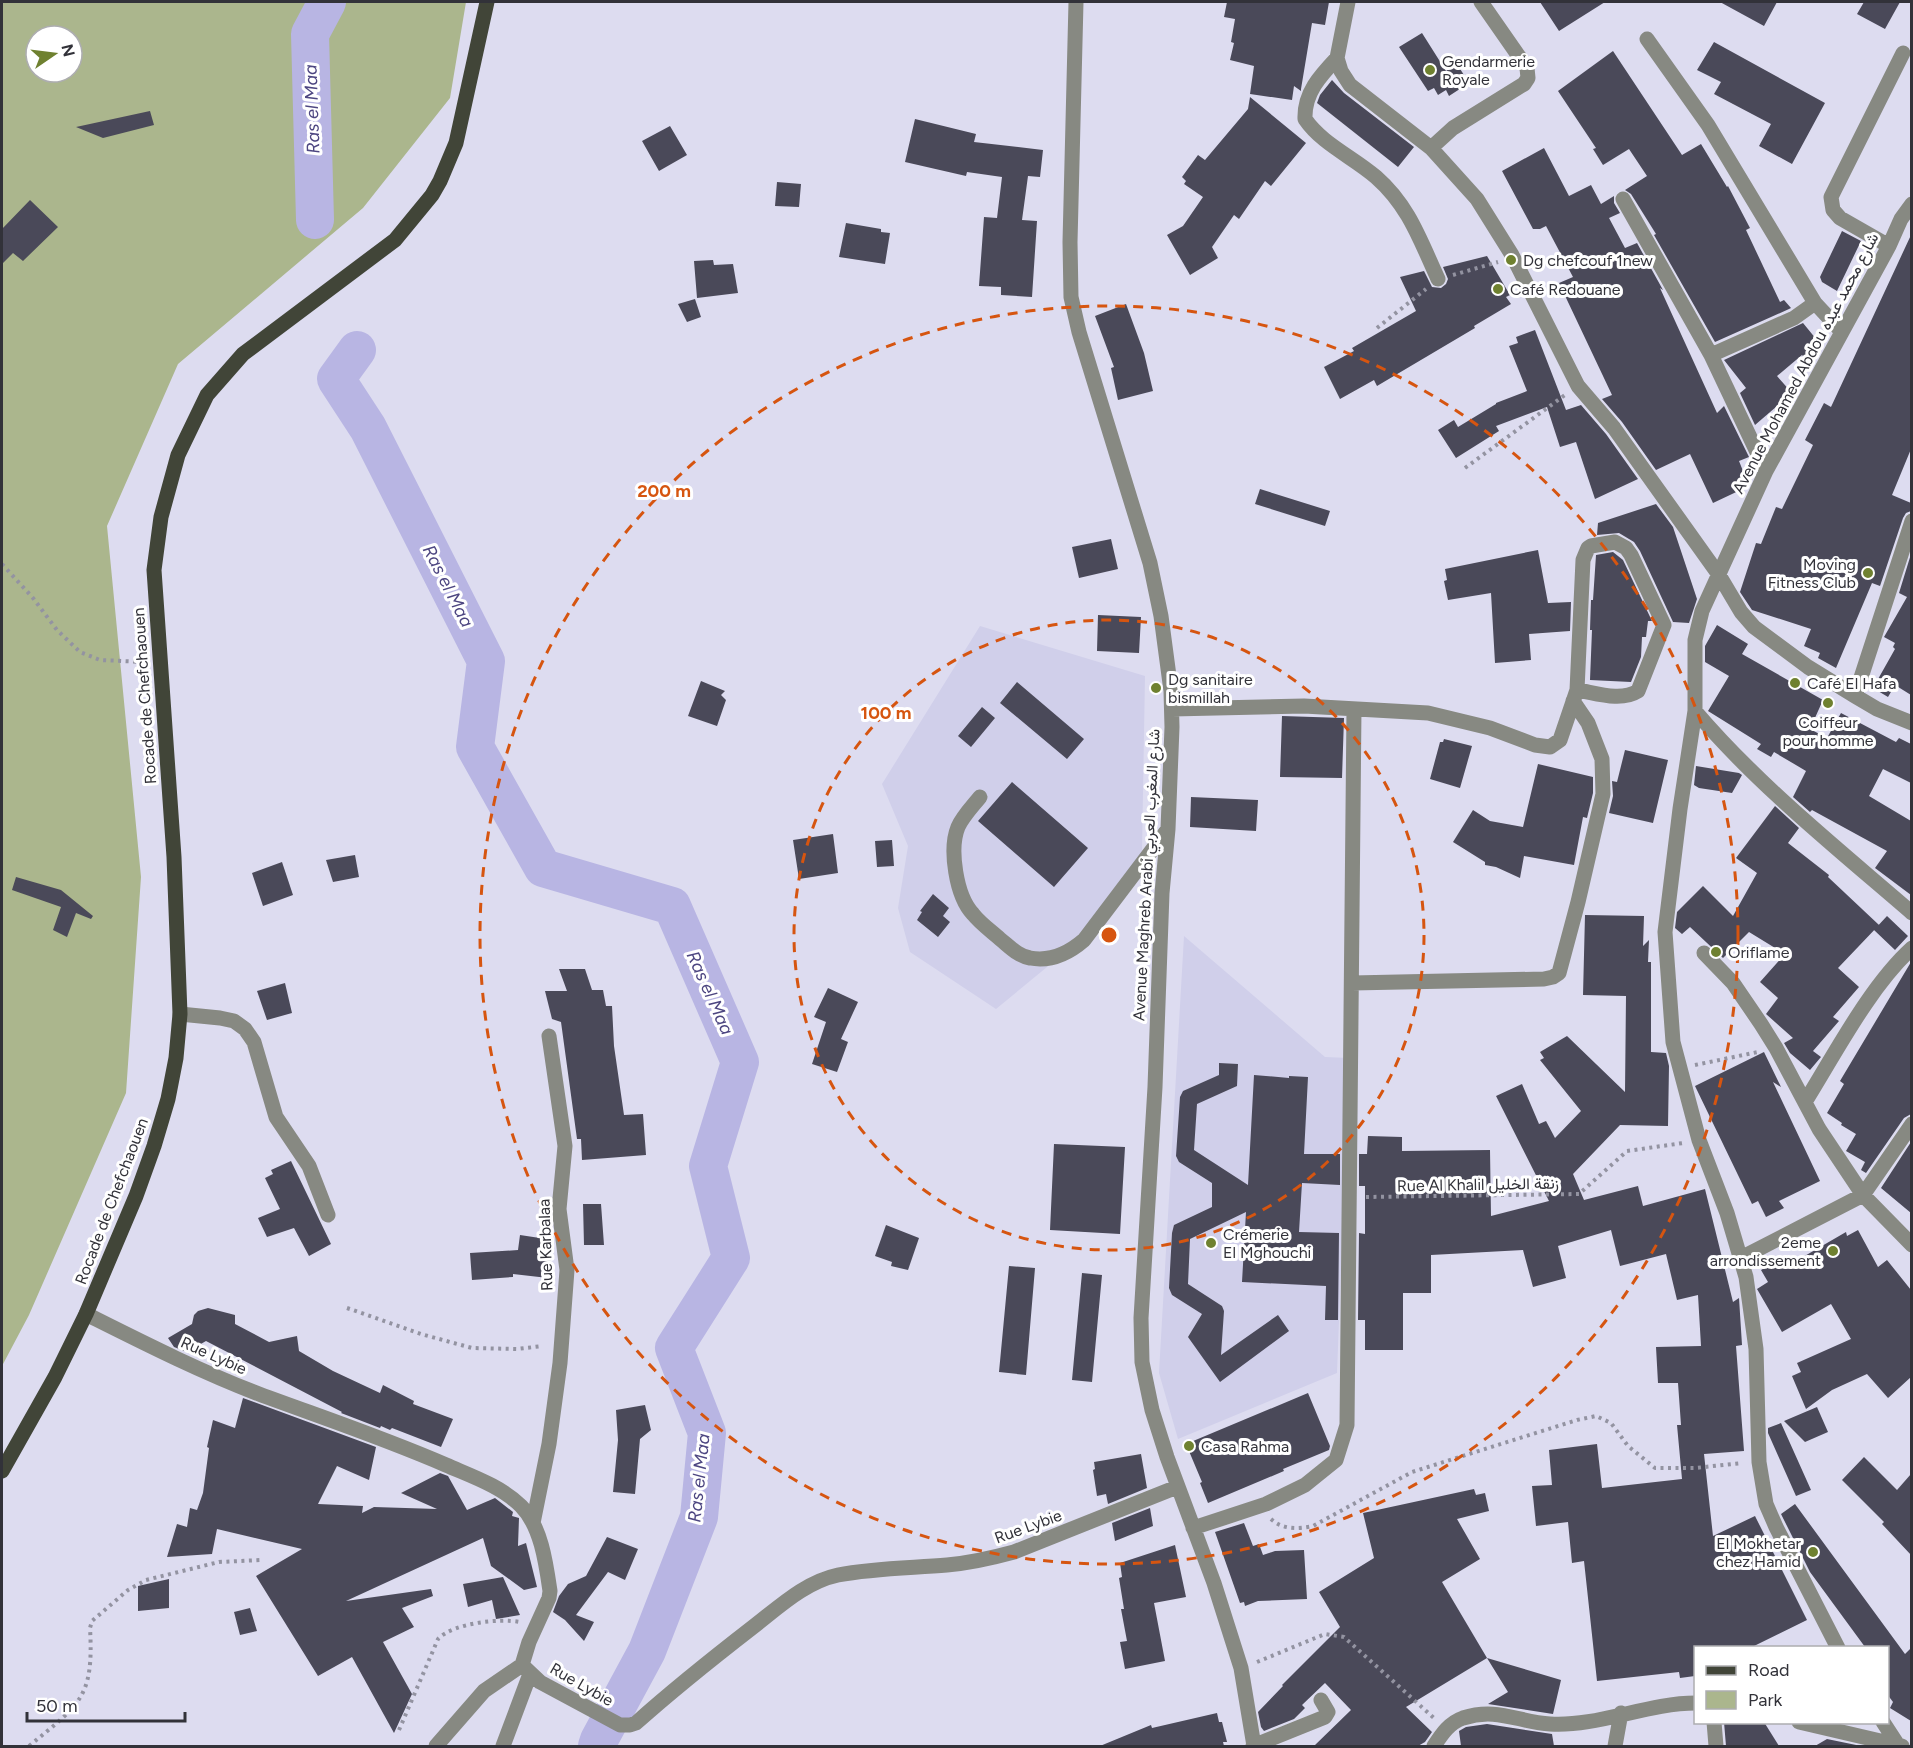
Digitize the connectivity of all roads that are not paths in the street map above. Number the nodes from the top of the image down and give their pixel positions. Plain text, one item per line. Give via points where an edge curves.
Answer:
1 (487, 2) edge
2 (1076, 2) edge
3 (1348, 2) edge
4 (1481, 2) edge
5 (1647, 39) dead end
6 (1903, 54) dead end
7 (1337, 58) junction
8 (1431, 148) junction
9 (1623, 199) dead end
10 (1911, 204) edge
11 (1888, 246) junction
12 (1438, 279) road end
13 (1815, 303) junction
14 (1841, 331) junction
15 (1711, 355) junction
16 (1766, 471) junction
17 (1911, 521) edge
18 (1719, 574) junction
19 (1575, 696) junction
20 (1855, 696) junction
21 (1172, 709) junction
22 (1354, 709) junction
23 (1695, 711) junction
24 (1911, 723) edge
25 (980, 797) dead end
26 (1168, 829) junction
27 (1911, 913) edge
28 (1911, 948) edge
29 (1704, 953) dead end
30 (1352, 983) junction
31 (180, 1014) junction
32 (549, 1036) dead end
33 (1805, 1102) junction
34 (1911, 1124) edge
35 (1863, 1195) junction
36 (328, 1215) dead end
37 (1911, 1245) edge
38 (1741, 1258) junction
39 (86, 1314) junction
40 (2, 1471) edge
41 (1177, 1487) junction
42 (533, 1523) junction
43 (1193, 1528) junction
44 (1837, 1646) edge
45 (531, 1673) junction
46 (1321, 1700) dead end
47 (1694, 1703) edge
48 (1621, 1713) junction
49 (1714, 1724) edge
50 (1806, 1724) edge
51 (1884, 1724) edge
52 (436, 1746) edge
53 (503, 1746) edge
54 (1254, 1746) edge
55 (1434, 1746) edge
56 (1615, 1746) edge
57 (1716, 1746) edge
58 (1900, 1746) edge

1 - 31 main road, Rocade de Chefchaouen via 456,143 432,195 395,240 243,354 207,395 178,455 161,517 154,570 174,857
2 - 21 street, Avenue Maghreb Arabi شارع المغرب العربي via 1071,297 1150,563
3 - 7 street
4 - 8 street via 1527,68 1528,78 1453,128
5 - 13 street via 1708,125
6 - 11 street via 1831,197 1833,210 1840,218
7 - 8 street via 1350,85
7 - 12 street via 1307,99 1305,119 1313,131 1375,176 1405,208
8 - 18 street via 1477,199 1512,255 1578,386 1614,428
9 - 15 street
10 - 11 street, Avenue Mohamed Abdou شارع محمد عبده
11 - 14 street, Avenue Mohamed Abdou شارع محمد عبده
13 - 14 street
13 - 15 street via 1794,318
14 - 16 street, Avenue Mohamed Abdou شارع محمد عبده
15 - 16 street
16 - 18 street, Avenue Mohamed Abdou شارع محمد عبده
17 - 20 street
18 - 20 street via 1754,627
18 - 23 street, Avenue Mohamed Abdou شارع محمد عبده via 1702,611 1695,640
19 - 19 street via 1619,697 1638,691 1664,625 1631,555 1615,542 1591,546 1583,560
19 - 22 street via 1560,740 1550,747 1428,713
19 - 30 street via 1602,759 1603,794 1559,973 1544,979
20 - 24 street
21 - 22 street
21 - 26 street, Avenue Maghreb Arabi شارع المغرب العربي
22 - 30 street
23 - 27 street via 1773,792
23 - 38 street, Avenue Mohamed Abdou شارع محمد عبده via 1665,932 1673,1042 1699,1140
25 - 26 street via 965,815 954,844 960,892 972,914 1020,956 1032,959 1057,957 1084,940
26 - 41 street, Avenue Maghreb Arabi شارع المغرب العربي via 1141,1318 1142,1362 1152,1410
28 - 33 street via 1883,980
29 - 33 street via 1732,983 1776,1048
30 - 43 street via 1347,1425 1342,1443 1336,1460 1305,1485
31 - 36 street via 234,1021 245,1029 254,1042 276,1117 309,1166
31 - 39 main road, Rocade de Chefchaouen via 168,1099 154,1146
32 - 42 street, Rue Karbalaa via 565,1146 559,1209 567,1270 549,1444
33 - 35 street
34 - 35 street
35 - 37 street
35 - 38 street
38 - 44 street, Avenue Mohamed Abdou شارع محمد عبده via 1756,1349 1759,1462 1766,1504
39 - 40 main road, Rocade de Chefchaouen
39 - 42 street, Rue Lybie via 256,1393 483,1481 522,1507
41 - 43 street, Avenue Maghreb Arabi شارع المغرب العربي
41 - 45 street, Rue Lybie via 993,1558 877,1569 824,1579 758,1624 630,1725 611,1721
42 - 45 street, Rue Lybie via 550,1591 535,1626
43 - 54 street, Avenue Maghreb Arabi شارع المغرب العربي via 1242,1668
45 - 52 street via 484,1691
45 - 53 street
46 - 54 street via 1327,1711 1325,1717
47 - 48 street
48 - 55 street via 1574,1724 1547,1724 1496,1713 1462,1719 1446,1728
48 - 56 street
49 - 57 street
50 - 58 street
51 - 58 street

